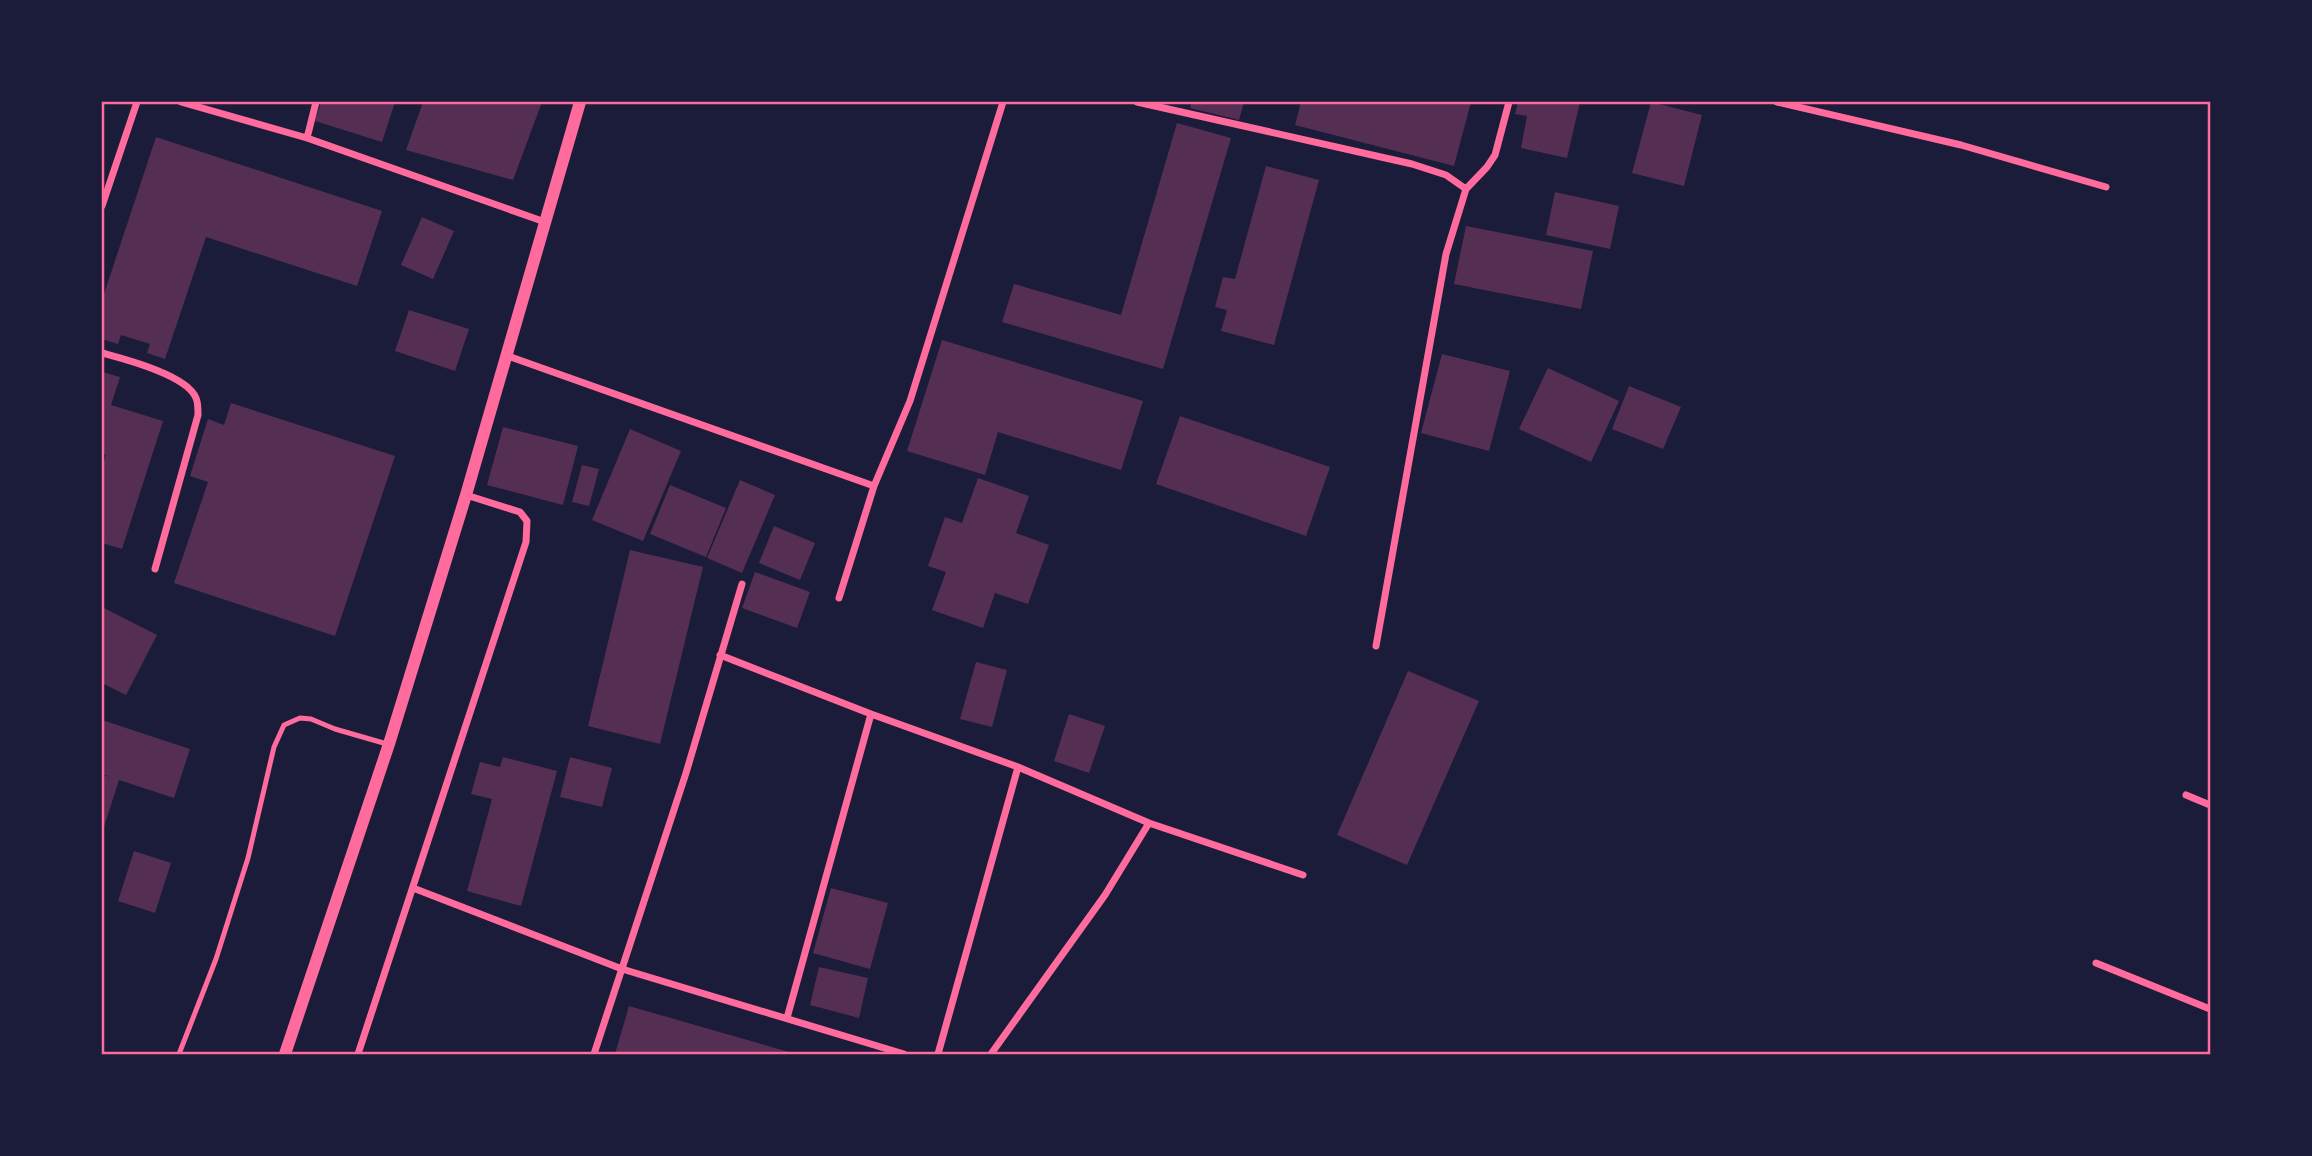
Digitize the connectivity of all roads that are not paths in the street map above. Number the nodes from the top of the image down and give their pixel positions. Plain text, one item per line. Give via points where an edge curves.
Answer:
1 (137, 102) edge
2 (181, 102) edge
3 (316, 102) edge
4 (580, 102) edge
5 (1003, 102) edge
6 (1137, 102) edge
7 (1509, 102) edge
8 (1777, 102) edge
9 (307, 138) junction
10 (2106, 187) dead end
11 (1466, 189) junction
12 (102, 206) edge
13 (545, 222) junction
14 (102, 353) edge
15 (508, 356) junction
16 (874, 486) junction
17 (466, 495) junction
18 (155, 569) dead end
19 (742, 584) dead end
20 (839, 598) dead end
21 (1376, 646) dead end
22 (720, 655) junction
23 (871, 714) junction
24 (389, 744) junction
25 (1018, 766) junction
26 (2186, 795) dead end
27 (2210, 805) edge
28 (1149, 823) junction
29 (1303, 875) dead end
30 (413, 888) junction
31 (2096, 963) dead end
32 (622, 969) junction
33 (2210, 1009) edge
34 (787, 1017) junction
35 (178, 1055) edge
36 (285, 1055) edge
37 (358, 1055) edge
38 (594, 1055) edge
39 (904, 1055) edge
40 (938, 1055) edge
41 (992, 1055) edge

1 - 12 street
2 - 9 street
3 - 9 street
4 - 13 street
5 - 16 street via 909,401
6 - 11 street via 1412,164 1446,175
7 - 11 street via 1494,155
8 - 10 street via 1961,145
9 - 13 street
11 - 21 street via 1446,254
13 - 15 street
14 - 18 street via 180,381 196,397 198,415
15 - 16 street
15 - 17 street
16 - 20 street
17 - 24 street
17 - 30 street via 520,512 527,521 526,542
19 - 22 street
22 - 23 street
22 - 32 street
23 - 25 street
23 - 34 street
24 - 35 lane via 311,719 285,725 274,747 248,858 216,959
24 - 36 street
25 - 28 street
25 - 40 street
26 - 27 street
28 - 29 street
28 - 41 street via 1105,895
30 - 32 street
30 - 37 street
31 - 33 street
32 - 34 street
32 - 38 street
34 - 39 street

